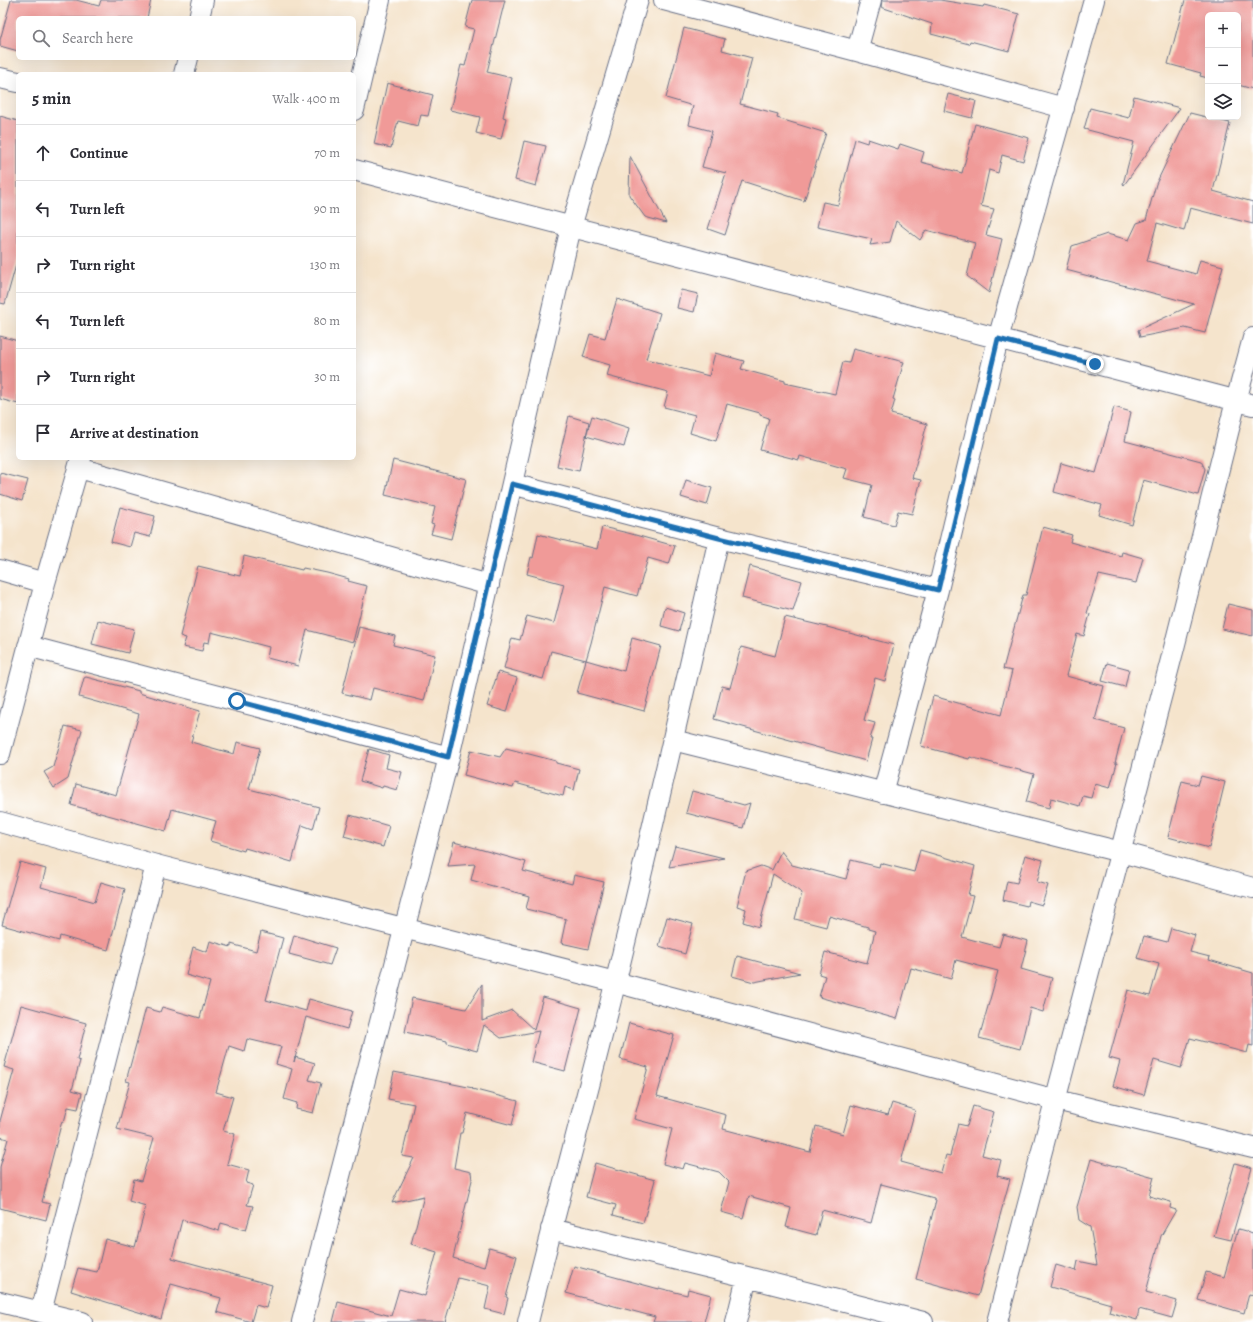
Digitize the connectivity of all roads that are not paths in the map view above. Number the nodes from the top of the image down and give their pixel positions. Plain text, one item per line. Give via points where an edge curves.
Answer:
1 (203, 0) edge
2 (380, 0) edge
3 (638, 0) edge
4 (664, 0) edge
5 (871, 0) edge
6 (1094, 0) edge
7 (199, 16) edge
8 (857, 51) junction
9 (188, 60) edge
10 (184, 72) edge
11 (0, 78) edge
12 (16, 82) edge
13 (356, 102) edge
14 (1064, 108) junction
15 (356, 171) edge
16 (571, 227) junction
17 (1253, 338) edge
18 (998, 339) junction
19 (1244, 403) edge
20 (80, 463) edge
21 (512, 484) junction
22 (719, 538) junction
23 (0, 570) edge
24 (45, 583) junction
25 (489, 585) junction
26 (938, 590) junction
27 (28, 646) junction
28 (673, 740) junction
29 (0, 754) edge
30 (448, 757) junction
31 (882, 793) junction
32 (0, 822) edge
33 (1121, 852) junction
34 (156, 865) junction
35 (1253, 888) edge
36 (405, 928) junction
37 (615, 982) junction
38 (1056, 1100) junction
39 (1253, 1148) edge
40 (551, 1229) junction
41 (747, 1277) junction
42 (0, 1302) edge
43 (41, 1312) junction
44 (82, 1322) edge
45 (302, 1322) edge
46 (528, 1322) edge
47 (736, 1322) edge
48 (923, 1322) edge
49 (997, 1322) edge

1 - 7 street
2 - 13 street
3 - 16 street
4 - 8 street
5 - 8 street
6 - 14 street
8 - 14 street
9 - 10 street
11 - 12 street
14 - 18 street
15 - 16 street
16 - 18 street
16 - 21 street
17 - 19 street
18 - 19 street
18 - 26 street
19 - 33 street via 1174,648
20 - 24 street
20 - 25 street
21 - 22 street
21 - 25 street
22 - 26 street
22 - 28 street
23 - 24 street
24 - 27 street
25 - 30 street
26 - 31 street
27 - 29 street
27 - 30 street
28 - 31 street
28 - 37 street
30 - 36 street
31 - 33 street
32 - 34 street
33 - 35 street
33 - 38 street
34 - 36 street
34 - 43 street
36 - 37 street
36 - 45 street
37 - 38 street
37 - 40 street
38 - 39 street
38 - 49 street
40 - 41 street
40 - 46 street
41 - 47 street
41 - 48 street
42 - 43 street
43 - 44 street

